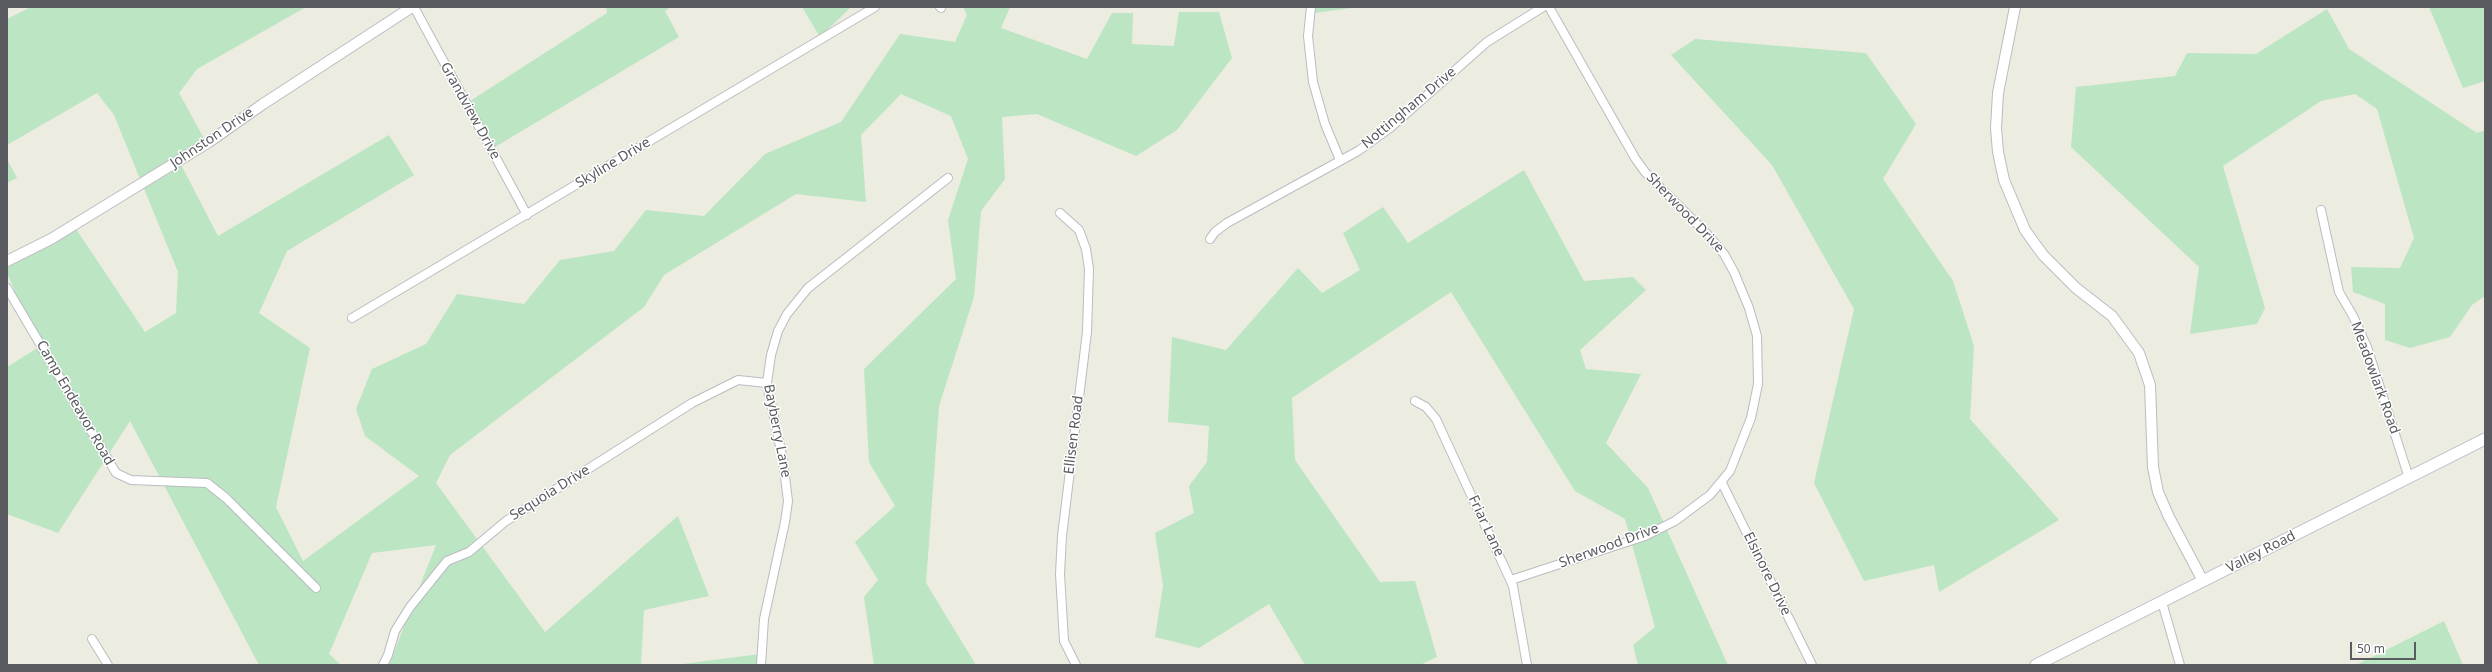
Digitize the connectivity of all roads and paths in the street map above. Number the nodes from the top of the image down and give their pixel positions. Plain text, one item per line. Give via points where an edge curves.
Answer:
1 (413, 7) edge
2 (875, 7) edge
3 (1311, 7) edge
4 (1543, 7) edge
5 (1549, 7) edge
6 (2015, 7) edge
7 (1340, 160) junction
8 (948, 178) dead end
9 (2320, 210) dead end
10 (1060, 213) dead end
11 (527, 215) junction
12 (1210, 239) dead end
13 (7, 261) edge
14 (7, 288) edge
15 (352, 318) dead end
16 (767, 383) junction
17 (1415, 401) dead end
18 (2485, 439) edge
19 (2409, 478) junction
20 (1722, 483) junction
21 (1510, 580) junction
22 (2203, 581) junction
23 (316, 588) dead end
24 (2162, 602) junction
25 (92, 639) dead end
26 (108, 665) edge
27 (382, 665) edge
28 (761, 665) edge
29 (1076, 665) edge
30 (1527, 665) edge
31 (1812, 665) edge
32 (2036, 665) edge
33 (2180, 665) edge

1 - 11 street, Grandview Drive
1 - 13 street, Johnston Drive via 209,142 51,238
2 - 11 street, Skyline Drive
3 - 7 street via 1308,36 1313,82 1325,124
4 - 7 street, Nottingham Drive via 1487,42 1390,128 1358,151
5 - 20 street, Sherwood Drive via 1635,158 1645,172 1681,206 1724,254 1749,308 1758,345 1758,384 1744,437 1730,471
6 - 22 street via 1998,99 1998,152 2004,180 2025,230 2043,255 2076,288 2112,316 2139,353 2150,386 2153,467 2158,492
7 - 12 street, Nottingham Drive via 1227,223
8 - 16 street, Bayberry Lane via 827,272 799,298 778,331
9 - 19 street, Meadowlark Road via 2339,292 2366,347
10 - 29 street, Ellisen Road via 1079,230 1086,249 1088,269 1087,332 1063,528 1060,574 1064,641
11 - 15 street, Skyline Drive
14 - 23 street, Camp Endeavor Road via 116,473 131,480 207,483 226,498
16 - 27 street, Sequoia Drive via 738,380 692,403 506,521 469,552 447,561 410,607 395,631 388,655
16 - 28 street, Bayberry Lane via 784,467 788,501 764,619
17 - 21 street, Friar Lane via 1426,407 1436,419
18 - 19 main road, Valley Road
19 - 22 main road, Valley Road
20 - 21 street, Sherwood Drive via 1675,521 1645,536
20 - 31 street, Elsinore Drive
21 - 30 street, Friar Lane
22 - 24 main road, Valley Road
24 - 32 main road, Valley Road
24 - 33 street
25 - 26 street

